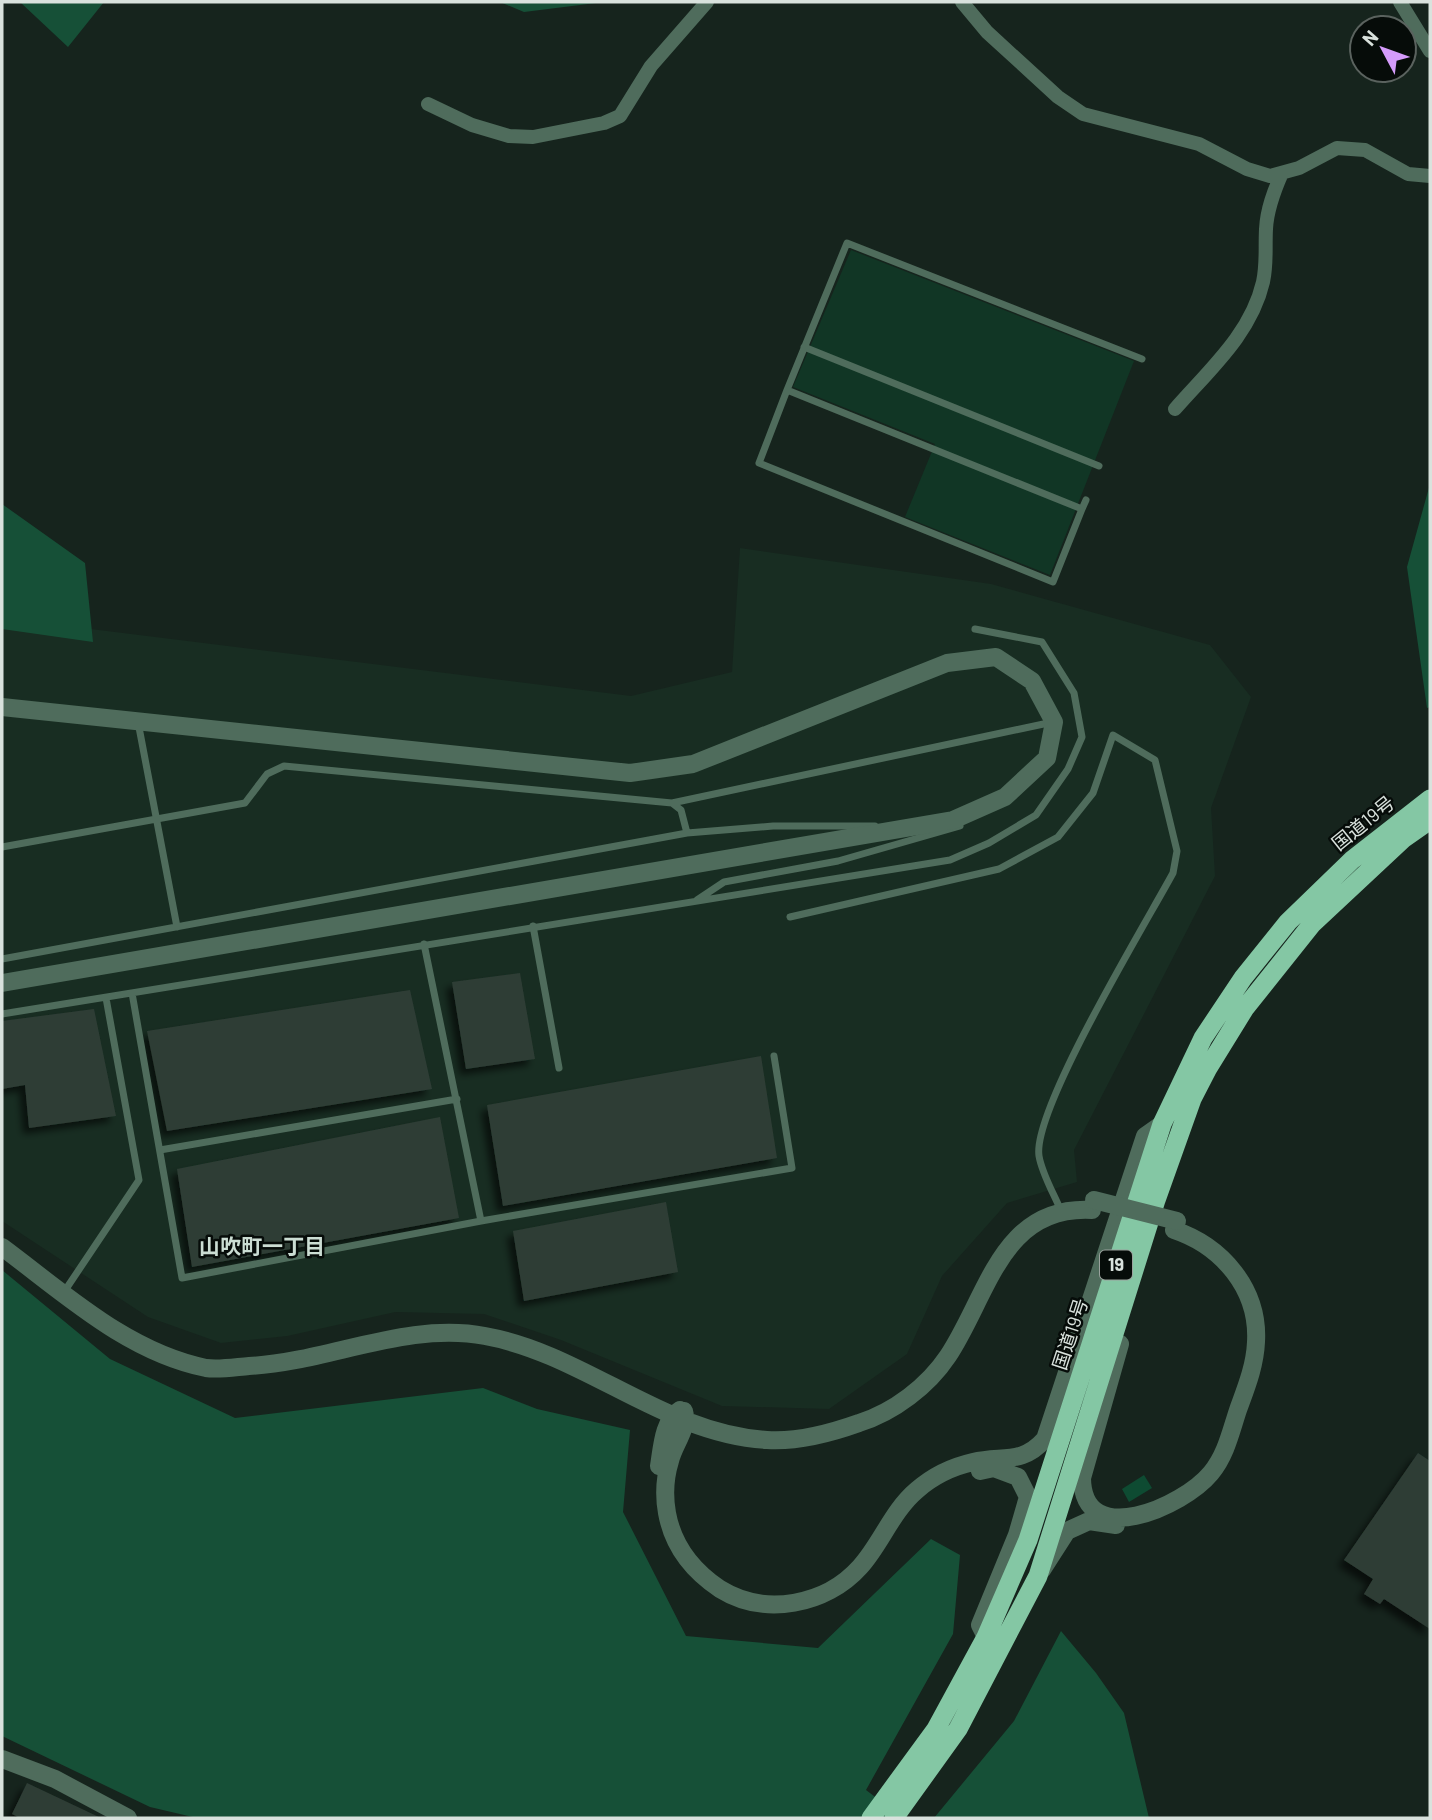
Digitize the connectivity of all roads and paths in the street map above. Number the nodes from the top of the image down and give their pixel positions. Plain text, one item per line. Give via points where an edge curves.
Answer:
1 (707, 2) edge
2 (962, 2) edge
3 (1400, 2) edge
4 (1430, 51) edge
5 (428, 104) dead end
6 (1282, 173) junction
7 (1430, 176) edge
8 (804, 347) junction
9 (1142, 359) dead end
10 (787, 390) junction
11 (1175, 409) dead end
12 (1099, 466) dead end
13 (1086, 500) dead end
14 (1082, 509) junction
15 (975, 629) dead end
16 (2, 707) edge
17 (137, 721) junction
18 (1054, 722) junction
19 (1005, 797) junction
20 (1430, 799) edge
21 (672, 803) junction
22 (156, 819) junction
23 (1430, 820) edge
24 (914, 826) junction
25 (687, 832) junction
26 (2, 847) edge
27 (697, 900) junction
28 (790, 917) dead end
29 (533, 926) junction
30 (177, 927) junction
31 (424, 944) junction
32 (2, 959) edge
33 (2, 983) edge
34 (132, 993) junction
35 (106, 998) junction
36 (2, 1014) edge
37 (774, 1056) dead end
38 (558, 1069) dead end
39 (457, 1099) junction
40 (1162, 1124) junction
41 (160, 1150) junction
42 (1060, 1208) junction
43 (481, 1221) junction
44 (1175, 1226) junction
45 (2, 1247) edge
46 (63, 1293) junction
47 (1124, 1303) junction
48 (681, 1414) junction
49 (1038, 1576) junction
50 (986, 1637) junction
51 (2, 1759) edge
52 (898, 1796) junction
53 (128, 1818) edge
54 (871, 1818) edge
55 (894, 1818) edge

1 - 5 street via 651,66 620,116 604,123 533,138 509,136
2 - 6 street via 987,32 1083,114 1199,144 1270,176
3 - 4 street
6 - 7 street via 1337,148 1365,150 1408,174
6 - 11 street via 1270,201 1267,260 1252,315
8 - 9 lane via 847,243
8 - 10 lane
8 - 12 lane
10 - 14 lane
10 - 14 lane via 759,463 1053,582
13 - 14 lane
15 - 27 lane via 1042,642 1074,693 1082,737 1068,769 1036,815 950,860
16 - 17 street
17 - 18 street via 630,773 693,764 947,663 996,657 1032,681
17 - 22 lane
18 - 19 street via 1047,758
18 - 21 lane
19 - 24 street via 953,820
19 - 27 lane via 976,819 945,832 838,860 724,882
20 - 40 highway, 国道19号 / 19 via 1352,860 1288,922 1203,1038
21 - 22 lane via 284,766 267,774 245,803
21 - 25 lane via 681,810
22 - 26 lane
22 - 30 lane
23 - 47 highway, 国道19号 / 19 via 1312,924 1224,1038 1179,1133
24 - 25 lane via 773,826
24 - 33 street
25 - 30 lane
27 - 29 lane
28 - 42 lane via 999,869 1058,837 1093,793 1113,735 1154,760 1177,851 1173,873 1061,1079 1045,1124 1038,1155
29 - 31 lane
29 - 38 lane
30 - 32 lane
31 - 34 lane
31 - 39 lane
34 - 35 lane
34 - 41 lane
35 - 36 lane
35 - 46 lane via 139,1180
37 - 43 lane via 792,1168
39 - 41 lane
39 - 43 lane
40 - 48 street via 1145,1136 1045,1439 1021,1457 974,1462 928,1481 902,1505 860,1568 836,1588 799,1602 760,1603 727,1593 693,1567 674,1537 665,1489
40 - 50 highway, 国道19号 / 19 via 1028,1540
41 - 43 lane via 182,1278
42 - 44 street via 1093,1205
42 - 48 street via 1016,1238 1002,1254 948,1356 899,1404 860,1423 806,1437 768,1440 714,1431
44 - 47 street via 1216,1252 1235,1272 1248,1296 1254,1316 1252,1370 1223,1456 1210,1474 1178,1502 1129,1517 1100,1511 1087,1502 1082,1490 1119,1347
44 - 49 street via 1205,1234 1231,1255 1258,1297 1265,1334 1263,1353 1238,1442 1219,1478 1185,1507 1148,1524 1082,1522 1068,1531
45 - 46 street
46 - 48 street via 133,1343 207,1368 284,1364 425,1333 484,1335 531,1348 617,1386 625,1384
47 - 49 highway, 国道19号 / 19
48 - 50 street via 666,1432 655,1489 666,1540 681,1566 708,1592 757,1612 799,1612 840,1595 866,1573 911,1511 944,1482 994,1468 1018,1477 1028,1497 980,1625
49 - 52 highway, 国道19号 / 19 via 958,1729
50 - 52 highway, 国道19号 / 19
51 - 53 street via 55,1779
52 - 54 highway, 国道19号 / 19
52 - 55 highway, 国道19号 / 19

